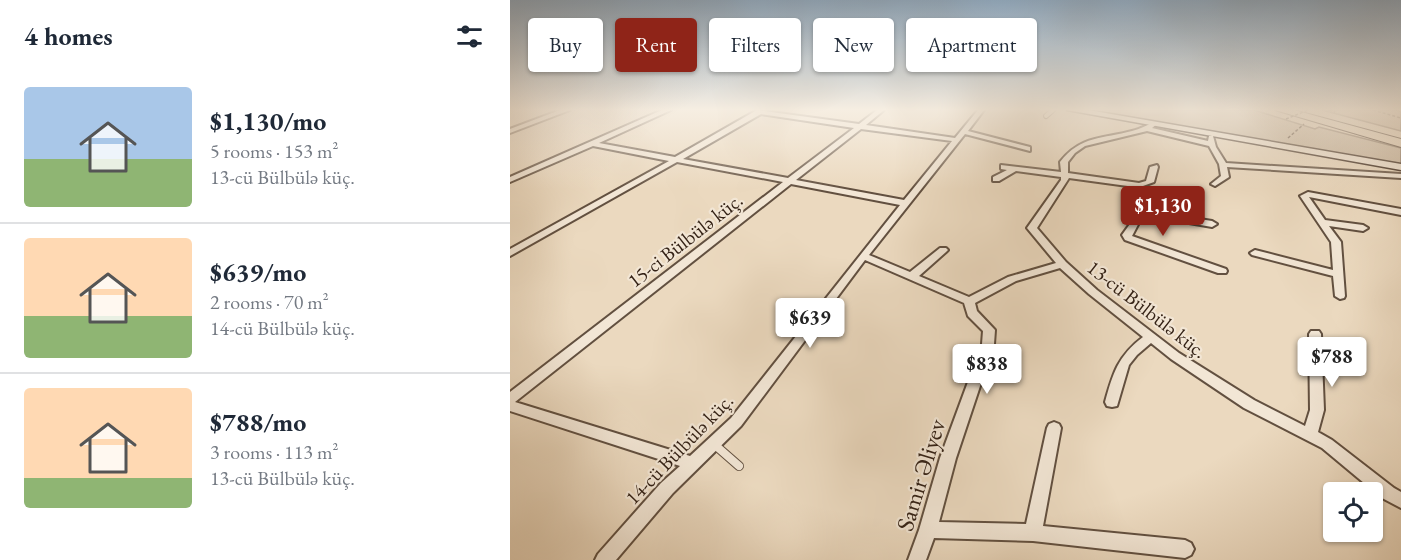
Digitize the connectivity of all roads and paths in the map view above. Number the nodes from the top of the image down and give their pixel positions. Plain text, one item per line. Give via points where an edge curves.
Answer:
1 (610, 136) edge
2 (718, 136) edge
3 (847, 136) edge
4 (960, 136) joint
5 (1120, 136) edge
6 (1133, 136) edge
7 (1198, 136) edge
8 (1290, 136) edge
9 (1372, 136) edge
10 (1211, 139) junction
11 (1401, 143) edge
12 (593, 144) junction
13 (1126, 144) dead end
14 (1278, 146) junction
15 (1027, 149) dead end
16 (676, 160) junction
17 (1225, 165) junction
18 (1004, 167) dead end
19 (1154, 167) dead end
20 (1401, 167) edge
21 (1014, 170) junction
22 (1066, 175) junction
23 (1401, 176) edge
24 (996, 179) dead end
25 (510, 180) edge
26 (789, 182) junction
27 (1139, 184) junction
28 (1215, 184) dead end
29 (905, 203) junction
30 (1139, 212) junction
31 (1401, 212) edge
32 (1323, 222) junction
33 (1212, 224) dead end
34 (1363, 228) dead end
35 (943, 250) dead end
36 (510, 253) edge
37 (1255, 253) dead end
38 (862, 256) junction
39 (1062, 264) junction
40 (1222, 271) dead end
41 (1338, 274) junction
42 (912, 276) junction
43 (1340, 296) dead end
44 (969, 301) junction
45 (1315, 334) dead end
46 (1151, 337) junction
47 (510, 399) edge
48 (1112, 402) dead end
49 (510, 406) edge
50 (1054, 428) dead end
51 (1310, 435) junction
52 (714, 444) junction
53 (692, 463) junction
54 (739, 466) dead end
55 (1401, 500) edge
56 (928, 530) junction
57 (1033, 533) junction
58 (1185, 549) dead end
59 (604, 560) edge
60 (917, 560) edge

1 - 12 street
2 - 16 street
3 - 26 street, 15-ci Bülbülə küç.
4 - 15 street
4 - 29 street, 14-cü Bülbülə küç.
5 - 22 street, 13-cü Bülbülə küç. via 1077,147 1064,162
6 - 13 street
7 - 10 street
8 - 14 path
9 - 11 highway
10 - 14 street
10 - 17 street
12 - 16 street
12 - 25 street
14 - 20 street
16 - 26 street
16 - 36 street
17 - 23 street
17 - 28 street via 1225,177
18 - 21 street
19 - 27 street via 1150,182
21 - 22 street
21 - 24 street
22 - 27 street
22 - 39 street, 13-cü Bülbülə küç. via 1032,228
26 - 29 street
26 - 47 street, 15-ci Bülbülə küç.
27 - 30 street
29 - 38 street, 14-cü Bülbülə küç.
30 - 33 street
30 - 40 street via 1127,235 1131,241
31 - 32 street via 1319,195 1304,196
32 - 34 street
32 - 41 street via 1336,242
35 - 42 street
37 - 41 street
38 - 42 street
38 - 52 street, 14-cü Bülbülə küç. via 736,422
39 - 44 street via 1012,279
39 - 46 street, 13-cü Bülbülə küç.
41 - 43 street
42 - 44 street
44 - 56 street, Samir Əliyev via 968,307 990,336
45 - 51 street via 1317,411
46 - 48 street via 1123,361
46 - 51 street, 13-cü Bülbülə küç. via 1223,389
49 - 53 street
50 - 57 street
51 - 55 street, 13-cü Bülbülə küç.
52 - 53 street, 14-cü Bülbülə küç.
52 - 54 lane
53 - 59 street, 14-cü Bülbülə küç.
56 - 57 street
56 - 60 street, Samir Əliyev
57 - 58 street

